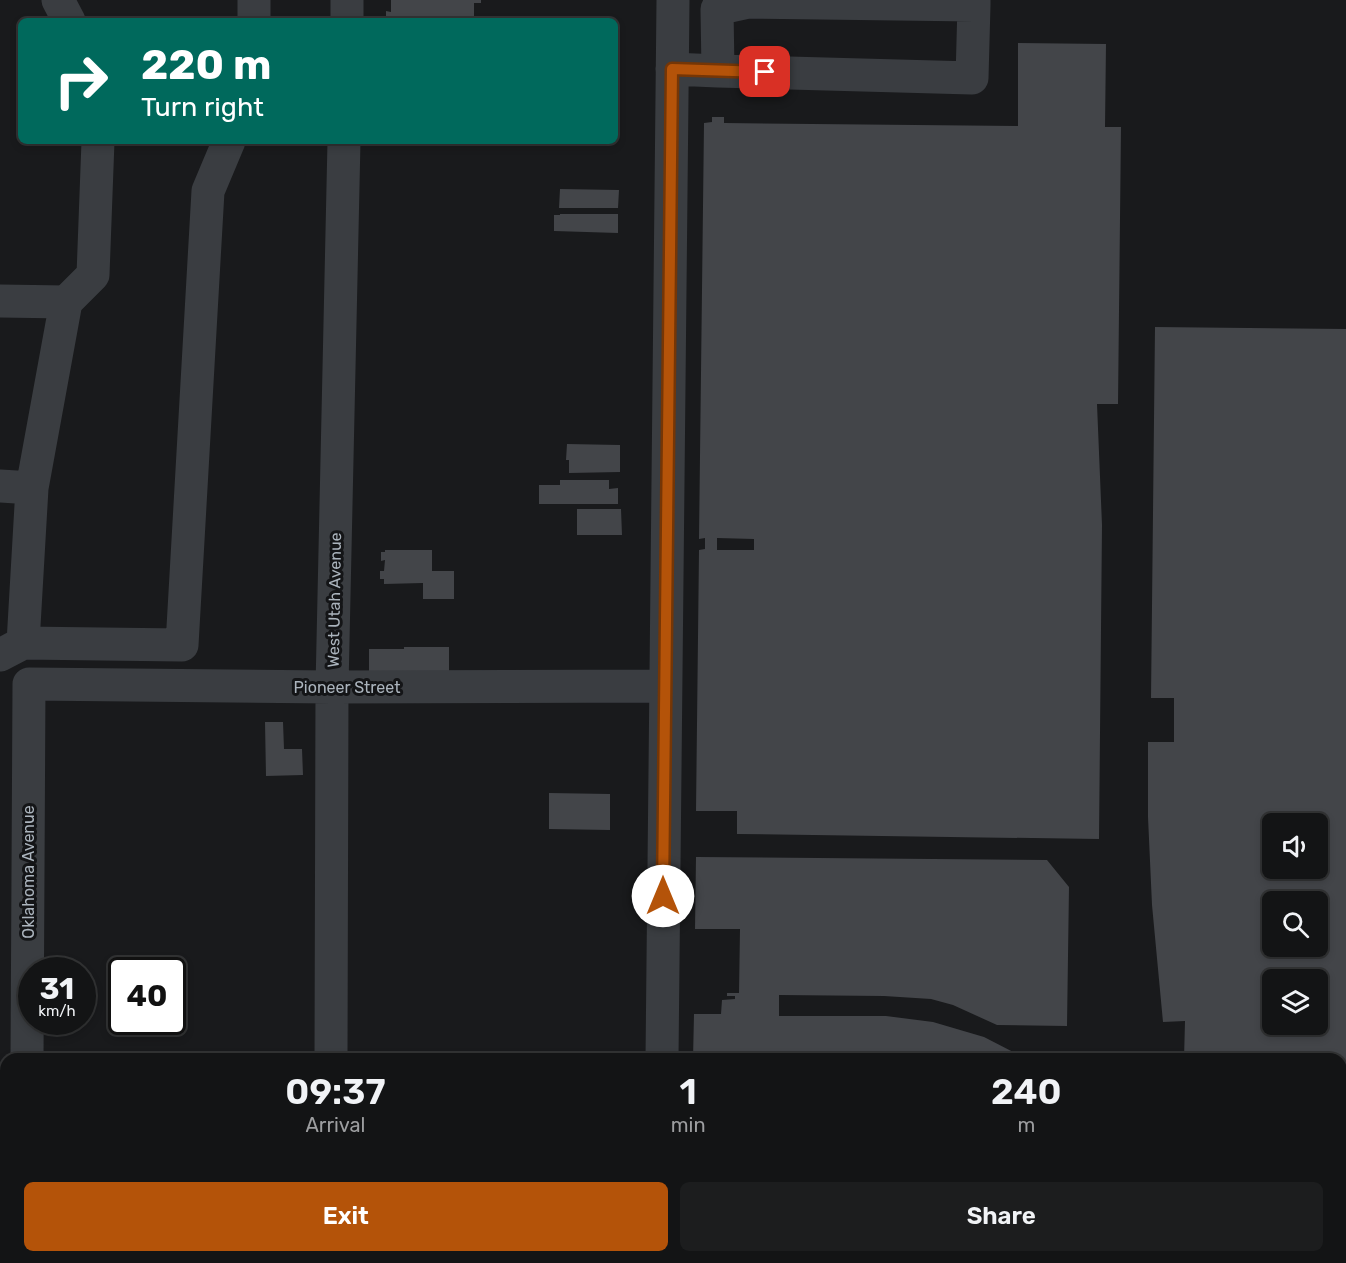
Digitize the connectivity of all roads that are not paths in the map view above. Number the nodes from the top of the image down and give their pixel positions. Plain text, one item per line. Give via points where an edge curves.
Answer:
1 (58, 0) edge
2 (254, 0) edge
3 (347, 0) edge
4 (673, 0) edge
5 (974, 3) edge
6 (67, 18) edge
7 (254, 18) edge
8 (347, 18) edge
9 (672, 69) junction
10 (718, 71) junction
11 (98, 144) edge
12 (228, 144) edge
13 (344, 144) edge
14 (0, 301) edge
15 (66, 302) junction
16 (16, 487) edge
17 (11, 649) edge
18 (29, 684) joint
19 (665, 686) junction
20 (332, 687) junction
21 (27, 1053) edge
22 (331, 1053) edge
23 (662, 1053) edge

1 - 6 street
2 - 7 street
3 - 8 street
4 - 9 street
5 - 10 street via 749,2 717,9
5 - 10 street via 972,78
9 - 10 street
9 - 19 street
11 - 15 street via 93,275
12 - 17 street via 208,191 182,645
13 - 20 street, West Utah Avenue
14 - 15 street
15 - 16 street
16 - 17 street
18 - 20 street, Pioneer Street
18 - 21 street, Oklahoma Avenue
19 - 20 street, Pioneer Street
19 - 23 street
20 - 22 street, West Utah Avenue

